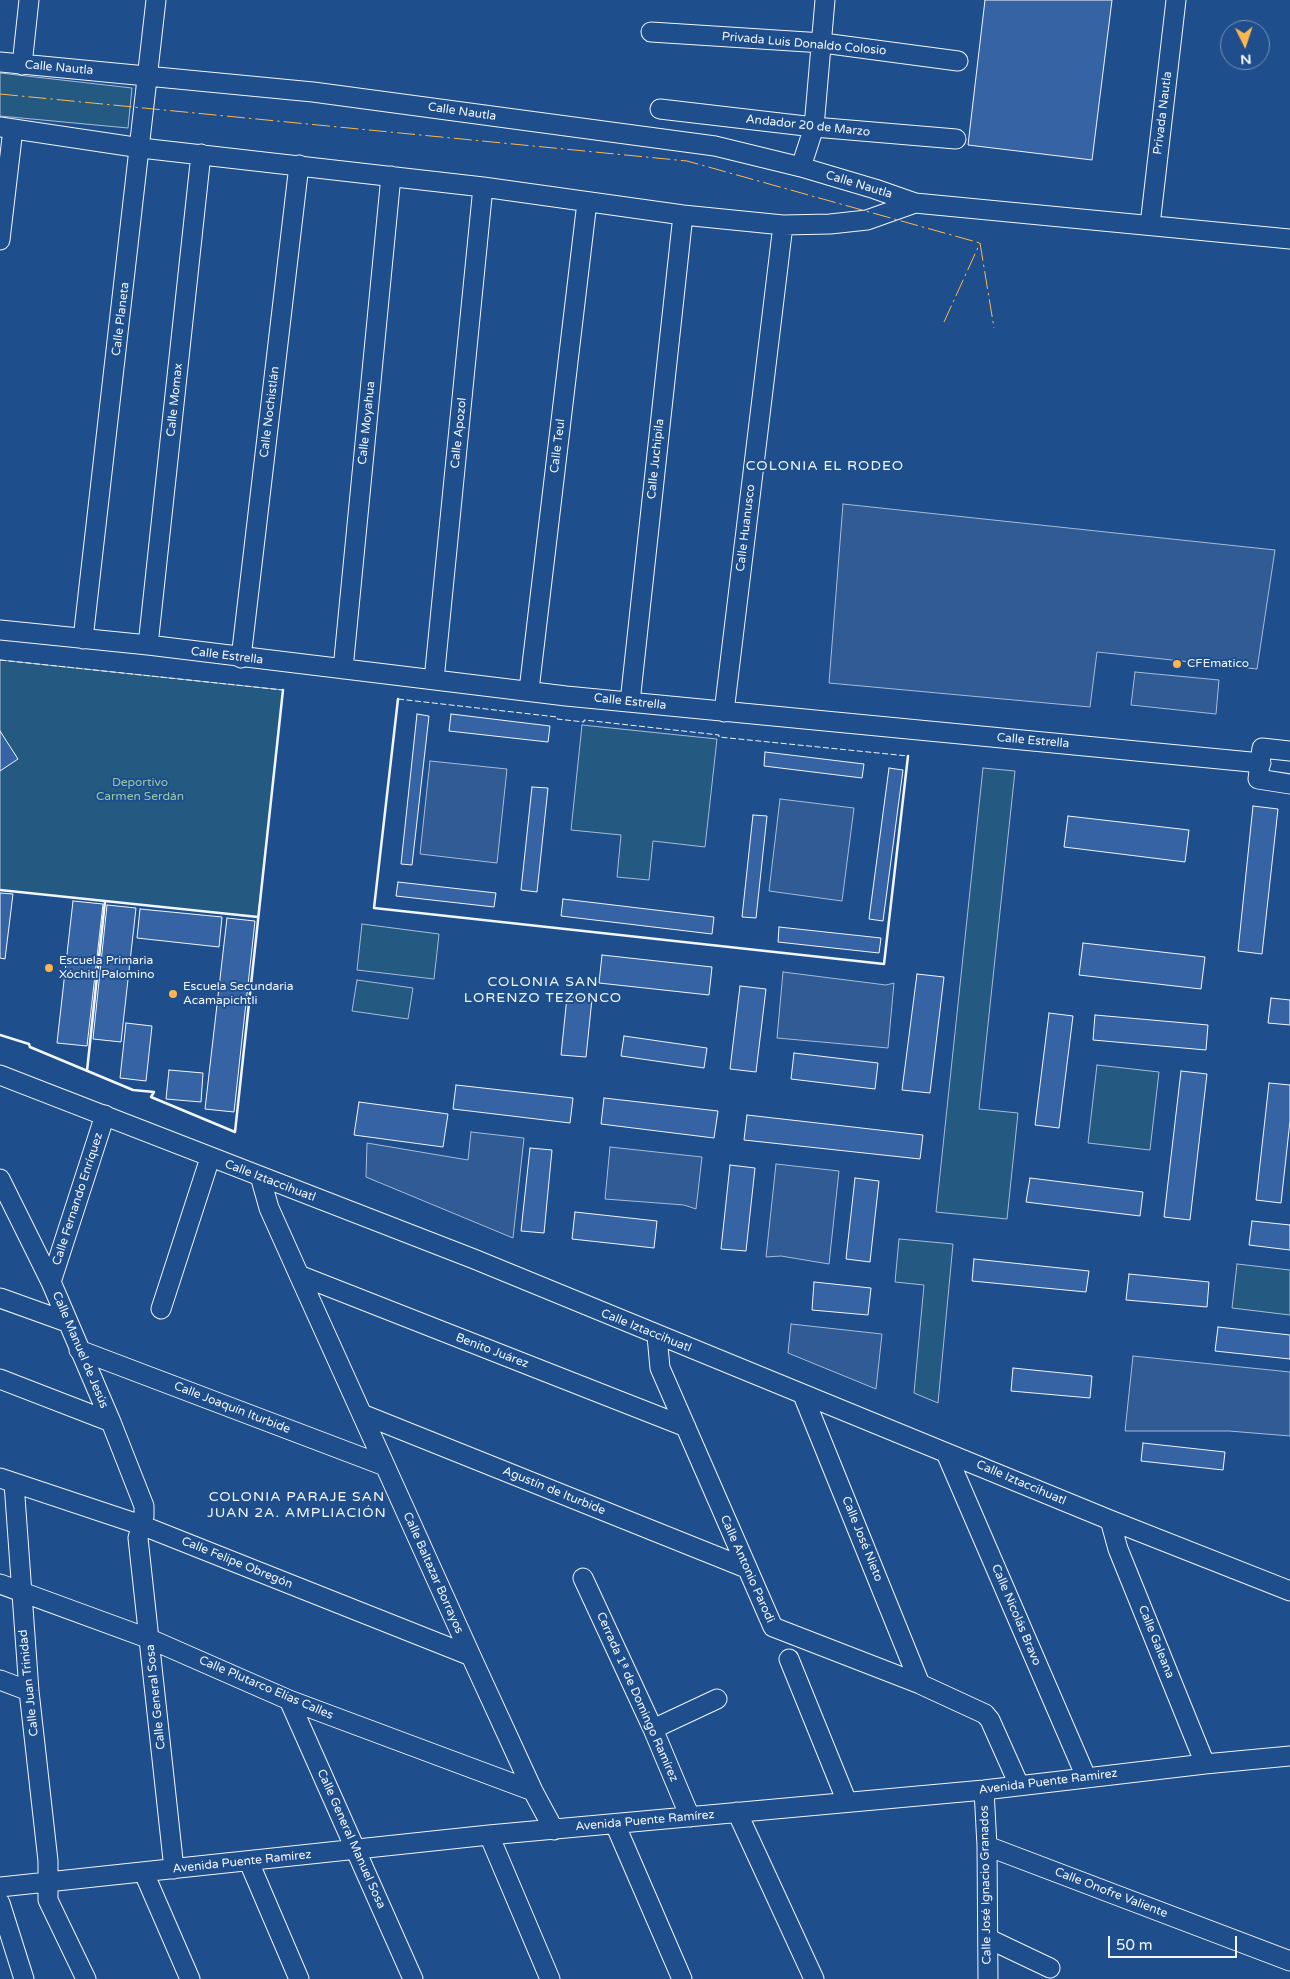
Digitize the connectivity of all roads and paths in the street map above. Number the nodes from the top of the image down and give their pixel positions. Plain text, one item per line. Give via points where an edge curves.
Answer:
1 (29, 0) edge
2 (156, 0) edge
3 (825, 0) edge
4 (1176, 0) edge
5 (651, 32) dead end
6 (822, 44) junction
7 (958, 61) dead end
8 (0, 62) edge
9 (22, 65) junction
10 (148, 76) junction
11 (660, 110) dead end
12 (814, 127) junction
13 (7, 128) edge
14 (956, 140) dead end
15 (141, 148) junction
16 (201, 154) junction
17 (299, 165) junction
18 (801, 167) junction
19 (391, 176) junction
20 (483, 187) junction
21 (588, 202) junction
22 (915, 204) junction
23 (683, 215) junction
24 (783, 225) junction
25 (1150, 225) junction
26 (1290, 239) edge
27 (0, 240) edge
28 (0, 630) edge
29 (83, 638) junction
30 (148, 645) junction
31 (240, 658) junction
32 (343, 669) junction
33 (434, 680) junction
34 (529, 690) junction
35 (630, 702) junction
36 (724, 712) junction
37 (1290, 751) edge
38 (1260, 763) junction
39 (1290, 784) edge
40 (0, 1075) edge
41 (105, 1115) junction
42 (210, 1158) junction
43 (260, 1176) junction
44 (0, 1179) edge
45 (299, 1275) junction
46 (51, 1282) junction
47 (0, 1298) edge
48 (161, 1309) dead end
49 (67, 1322) junction
50 (657, 1336) junction
51 (79, 1350) junction
52 (0, 1379) edge
53 (803, 1395) junction
54 (362, 1414) junction
55 (111, 1422) junction
56 (686, 1427) junction
57 (946, 1452) junction
58 (385, 1466) junction
59 (7, 1481) edge
60 (1110, 1520) junction
61 (141, 1525) junction
62 (746, 1568) junction
63 (583, 1578) dead end
64 (0, 1584) edge
65 (1290, 1591) edge
66 (21, 1592) junction
67 (150, 1639) junction
68 (471, 1656) junction
69 (789, 1659) dead end
70 (0, 1680) edge
71 (920, 1684) junction
72 (29, 1691) junction
73 (717, 1699) dead end
74 (288, 1700) junction
75 (653, 1729) junction
76 (1290, 1756) edge
77 (1205, 1764) junction
78 (1086, 1777) junction
79 (1019, 1785) junction
80 (984, 1790) junction
81 (533, 1791) junction
82 (847, 1802) junction
83 (737, 1812) junction
84 (690, 1817) junction
85 (615, 1824) junction
86 (554, 1830) junction
87 (489, 1835) junction
88 (988, 1846) junction
89 (357, 1850) junction
90 (248, 1862) junction
91 (174, 1869) junction
92 (144, 1873) junction
93 (48, 1882) junction
94 (0, 1887) edge
95 (0, 1903) edge
96 (988, 1939) junction
97 (1290, 1962) edge
98 (1050, 1968) dead end
99 (24, 1979) edge
100 (86, 1979) edge
101 (190, 1979) edge
102 (299, 1979) edge
103 (413, 1979) edge
104 (550, 1979) edge
105 (682, 1979) edge
106 (814, 1979) edge
107 (988, 1979) edge

1 - 9 street
2 - 10 street, Calle Planeta
3 - 6 street
4 - 25 street, Privada Nautla
5 - 6 street, Privada Luis Donaldo Colosio
6 - 7 street, Privada Luis Donaldo Colosio
6 - 12 street
8 - 9 street, Calle Nautla
9 - 10 street, Calle Nautla
10 - 15 street, Calle Planeta
10 - 18 street, Calle Nautla via 313,92 714,146
11 - 12 street, Andador 20 de Marzo
12 - 14 street, Andador 20 de Marzo
12 - 18 street
13 - 15 street, Calle Nautla
13 - 27 street
15 - 16 street, Calle Nautla
15 - 29 street, Calle Planeta
16 - 17 street, Calle Nautla
16 - 30 street, Calle Momax
17 - 19 street, Calle Nautla
17 - 31 street, Calle Nochistlán
18 - 22 street, Calle Nautla
19 - 20 street, Calle Nautla
19 - 32 street, Calle Moyahua
20 - 21 street, Calle Nautla
20 - 33 street, Calle Apozol
21 - 23 street, Calle Nautla
21 - 34 street, Calle Teul
22 - 24 street, Calle Nautla via 867,220
22 - 25 street, Calle Nautla
23 - 24 street, Calle Nautla
23 - 35 street, Calle Juchipila
24 - 36 street, Calle Huanusco
25 - 26 street, Calle Nautla
28 - 29 street, Calle Estrella
29 - 30 street, Calle Estrella
30 - 31 street, Calle Estrella
31 - 32 street, Calle Estrella
32 - 33 street, Calle Estrella
33 - 34 street, Calle Estrella
34 - 35 street, Calle Estrella
35 - 36 street, Calle Estrella
36 - 38 street, Calle Estrella
37 - 38 street, Calle Estrella
38 - 39 street, Calle Estrella
40 - 41 street, Calle Iztaccihuatl
41 - 42 street, Calle Iztaccihuatl
41 - 46 street, Calle Fernando Enríquez
42 - 43 street, Calle Iztaccihuatl
42 - 48 street
43 - 45 street, Calle Baltazar Borrayos via 269,1208
43 - 50 street, Calle Iztaccihuatl via 474,1259
44 - 46 street, Calle Manuel de Jesús
45 - 54 street, Calle Baltazar Borrayos
45 - 56 street, Benito Juárez
46 - 49 street, Calle Manuel de Jesús
47 - 49 street
49 - 51 street, Calle Manuel de Jesús
50 - 53 street, Calle Iztaccihuatl
50 - 56 street, Calle Antonio Parodi via 660,1368
51 - 55 street, Calle Manuel de Jesús
51 - 58 street, Calle Joaquín Iturbide
52 - 55 street
53 - 57 street, Calle Iztaccihuatl
53 - 71 street, Calle José Nieto
54 - 58 street, Calle Baltazar Borrayos
54 - 62 street, Agustín de Iturbide
55 - 61 street, Calle Manuel de Jesús via 144,1506
56 - 62 street, Calle Antonio Parodi
57 - 60 street, Calle Iztaccihuatl
57 - 78 street, Calle Nicolás Bravo
58 - 68 street, Calle Baltazar Borrayos
59 - 61 street, Calle Felipe Obregón
59 - 66 street, Calle Juan Trinidad
60 - 65 street, Calle Iztaccihuatl
60 - 77 street, Calle Galeana via 1118,1549
61 - 67 street, Calle General Sosa via 138,1538
61 - 68 street, Calle Felipe Obregón
62 - 71 street, Calle Antonio Parodi via 773,1628
63 - 75 street, Cerrada 1ª de Domingo Ramírez
64 - 66 street, Calle Plutarco Elías Calles
66 - 67 street, Calle Plutarco Elías Calles
66 - 72 street, Calle Juan Trinidad
67 - 74 street, Calle Plutarco Elías Calles
67 - 91 street, Calle General Sosa
68 - 81 street, Calle Baltazar Borrayos
69 - 82 street
70 - 72 street
71 - 79 street, Calle Antonio Parodi via 985,1714
72 - 93 street, Calle Juan Trinidad
73 - 75 street
74 - 81 street, Calle Plutarco Elías Calles
74 - 89 street, Calle General Manuel Sosa
75 - 84 street, Cerrada 1ª de Domingo Ramírez
76 - 77 street, Avenida Puente Ramírez
77 - 78 street, Avenida Puente Ramírez
78 - 79 street, Avenida Puente Ramírez
79 - 80 street, Avenida Puente Ramírez
80 - 82 street, Avenida Puente Ramírez
80 - 88 street, Calle José Ignacio Granados
81 - 86 street, Calle Baltazar Borrayos
82 - 83 street, Avenida Puente Ramírez
83 - 84 street, Avenida Puente Ramírez
83 - 106 street
84 - 85 street, Avenida Puente Ramírez
85 - 86 street, Avenida Puente Ramírez
85 - 105 street
86 - 87 street, Avenida Puente Ramírez
87 - 89 street, Avenida Puente Ramírez
87 - 104 street
88 - 96 street, Calle José Ignacio Granados
88 - 97 street, Calle Onofre Valiente
89 - 90 street, Avenida Puente Ramírez
89 - 103 street, Calle General Manuel Sosa
90 - 91 street, Avenida Puente Ramírez
90 - 102 street
91 - 92 street, Avenida Puente Ramírez
92 - 93 street, Avenida Puente Ramírez
92 - 101 street
93 - 94 street, Avenida Puente Ramírez
93 - 100 street, Calle Juan Trinidad via 48,1900
95 - 99 street
96 - 98 street
96 - 107 street, Calle José Ignacio Granados

